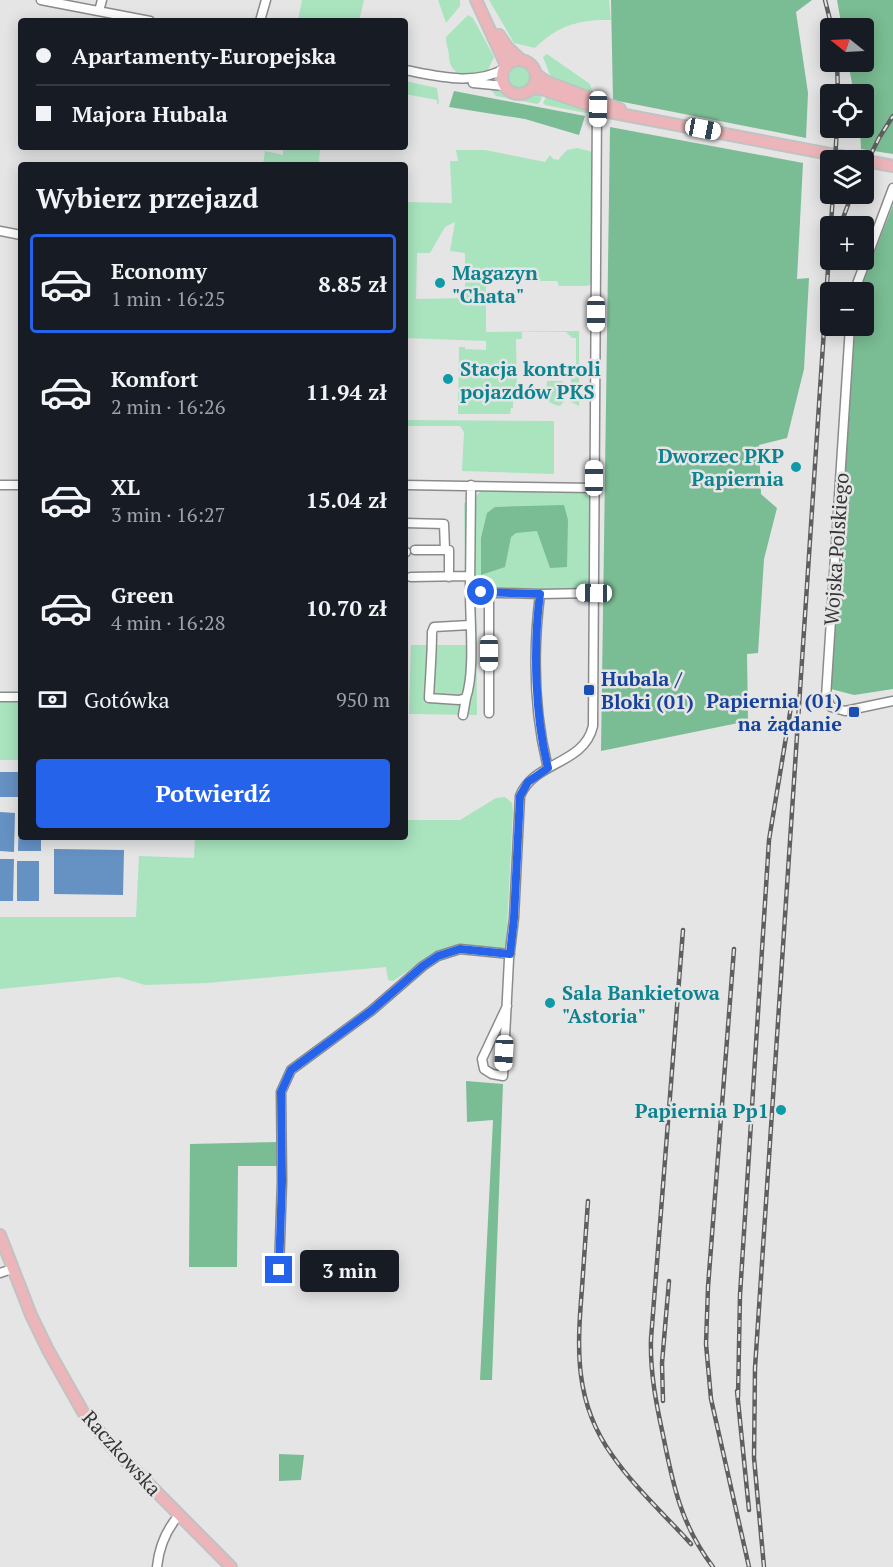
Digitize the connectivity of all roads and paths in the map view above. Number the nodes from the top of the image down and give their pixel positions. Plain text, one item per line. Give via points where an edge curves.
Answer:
1 (41, 0) edge
2 (102, 0) edge
3 (266, 0) edge
4 (476, 0) edge
5 (99, 11) junction
6 (485, 15) junction
7 (135, 18) edge
8 (261, 18) edge
9 (520, 59) junction
10 (505, 67) junction
11 (408, 71) edge
12 (537, 75) junction
13 (440, 77) junction
14 (504, 86) junction
15 (532, 88) junction
16 (596, 104) junction
17 (893, 166) edge
18 (893, 188) edge
19 (0, 231) edge
20 (18, 234) edge
21 (858, 282) edge
22 (849, 336) edge
23 (0, 485) edge
24 (18, 485) edge
25 (408, 485) edge
26 (471, 485) junction
27 (594, 488) junction
28 (408, 523) edge
29 (445, 550) junction
30 (409, 552) edge
31 (470, 576) junction
32 (411, 577) dead end
33 (449, 578) junction
34 (470, 592) junction
35 (489, 592) junction
36 (594, 593) junction
37 (540, 594) junction
38 (471, 625) junction
39 (18, 697) edge
40 (0, 698) edge
41 (466, 698) junction
42 (893, 701) edge
43 (489, 713) dead end
44 (463, 715) dead end
45 (548, 768) junction
46 (510, 954) junction
47 (507, 1006) junction
48 (0, 1235) edge
49 (12, 1269) junction
50 (279, 1270) dead end
51 (0, 1273) edge
52 (179, 1515) junction
53 (157, 1567) edge
54 (231, 1567) edge

1 - 5 street
2 - 5 street
3 - 8 street
4 - 6 main road
5 - 7 street
6 - 9 main road
6 - 10 main road
9 - 10 main road
9 - 12 main road via 530,63
10 - 13 street via 478,78
10 - 14 main road
11 - 13 street
12 - 15 main road
12 - 16 main road
13 - 14 street via 461,83
14 - 15 main road via 517,94
15 - 16 main road
16 - 17 main road via 633,115
16 - 27 street
18 - 21 street
19 - 20 street
22 - 42 street, Wojska Polskiego via 826,697 831,707 845,711
23 - 24 street
25 - 26 street
26 - 27 street
26 - 31 street
27 - 36 street
28 - 29 street via 444,524
29 - 30 street
29 - 33 street via 449,550
31 - 33 street
31 - 34 street
32 - 33 street
34 - 35 street
34 - 38 street
35 - 37 street
35 - 43 street
36 - 37 street
36 - 45 street via 591,733 578,751
37 - 45 street via 538,720
38 - 41 street
38 - 41 street via 436,626 432,632 429,698
39 - 40 street
41 - 44 street
45 - 46 street via 528,782 520,796
46 - 47 street
46 - 50 street via 460,949 438,956 291,1070 281,1092
47 - 47 street via 482,1059 484,1069 503,1076
48 - 49 main road, Raczkowska
49 - 51 street
49 - 52 main road, Raczkowska via 48,1350 83,1412
52 - 53 street via 165,1536
52 - 54 main road, Raczkowska

